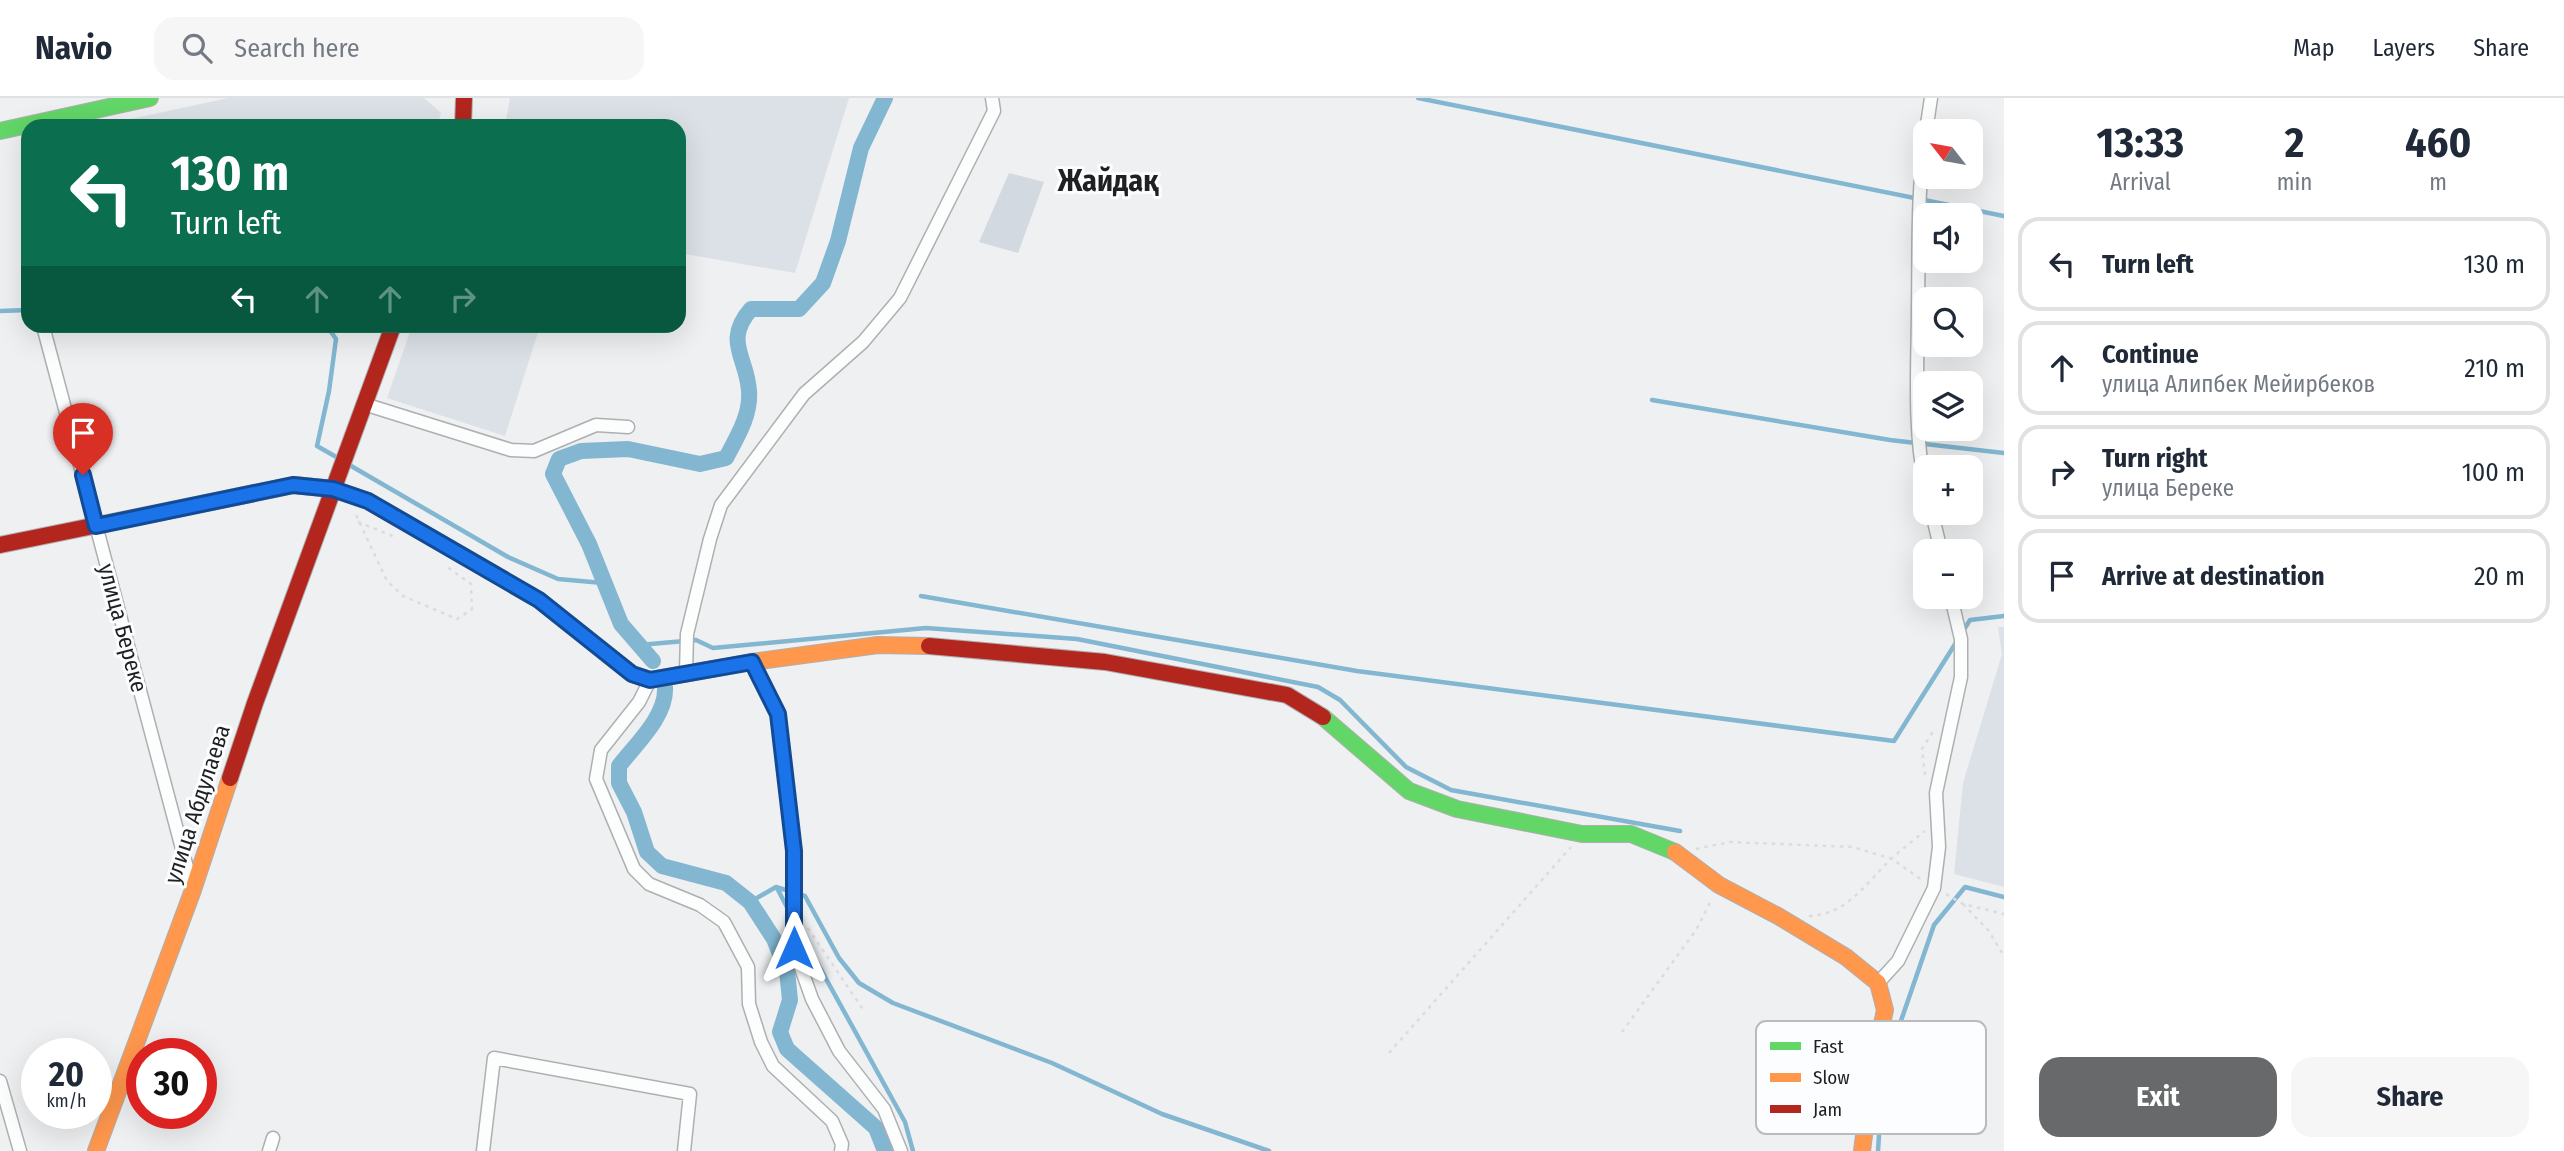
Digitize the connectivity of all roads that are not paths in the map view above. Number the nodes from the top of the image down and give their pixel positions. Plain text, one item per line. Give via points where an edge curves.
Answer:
1 (150, 98) edge
2 (464, 98) edge
3 (992, 98) edge
4 (1931, 98) edge
5 (55, 119) edge
6 (463, 119) edge
7 (1928, 119) edge
8 (21, 126) edge
9 (0, 131) edge
10 (1920, 189) edge
11 (45, 333) edge
12 (390, 333) edge
13 (364, 404) junction
14 (628, 427) dead end
15 (1919, 455) edge
16 (333, 489) junction
17 (96, 526) junction
18 (0, 545) edge
19 (1954, 609) edge
20 (752, 662) junction
21 (686, 673) junction
22 (650, 680) junction
23 (193, 890) junction
24 (1878, 983) junction
25 (1883, 1021) edge
26 (0, 1081) edge
27 (20, 1151) edge
28 (96, 1151) edge
29 (483, 1151) edge
30 (684, 1151) edge
31 (841, 1151) edge
32 (901, 1151) edge

1 - 5 street
2 - 6 street
3 - 21 street via 994,111 900,298 863,342 804,394 721,505 687,640
4 - 7 street
8 - 9 street
10 - 15 street
11 - 17 street, улица Береке
12 - 13 street, улица Абдулаева
13 - 14 street via 511,450 534,451 596,425
13 - 16 street, улица Абдулаева
16 - 17 street via 293,485
16 - 22 street via 368,501 539,600 632,674
16 - 23 street, улица Абдулаева
17 - 18 street
17 - 23 street, улица Береке
19 - 24 street via 1961,639 1961,677 1936,793 1939,847 1934,888 1898,961
20 - 21 street
20 - 24 street via 878,645 933,646 1105,662 1287,695 1325,718 1409,791 1457,809 1582,834 1631,834 1676,853 1719,885 1846,957
20 - 32 street via 778,714 794,851 794,948 812,999 839,1051 884,1110
21 - 22 street
22 - 31 street via 639,702 601,750 596,779 634,869 649,884 699,905 724,922 748,967 749,1004 773,1066 832,1121
23 - 28 street, улица Абдулаева
24 - 25 street via 1885,1010
26 - 27 street
29 - 30 street via 494,1058 690,1094

